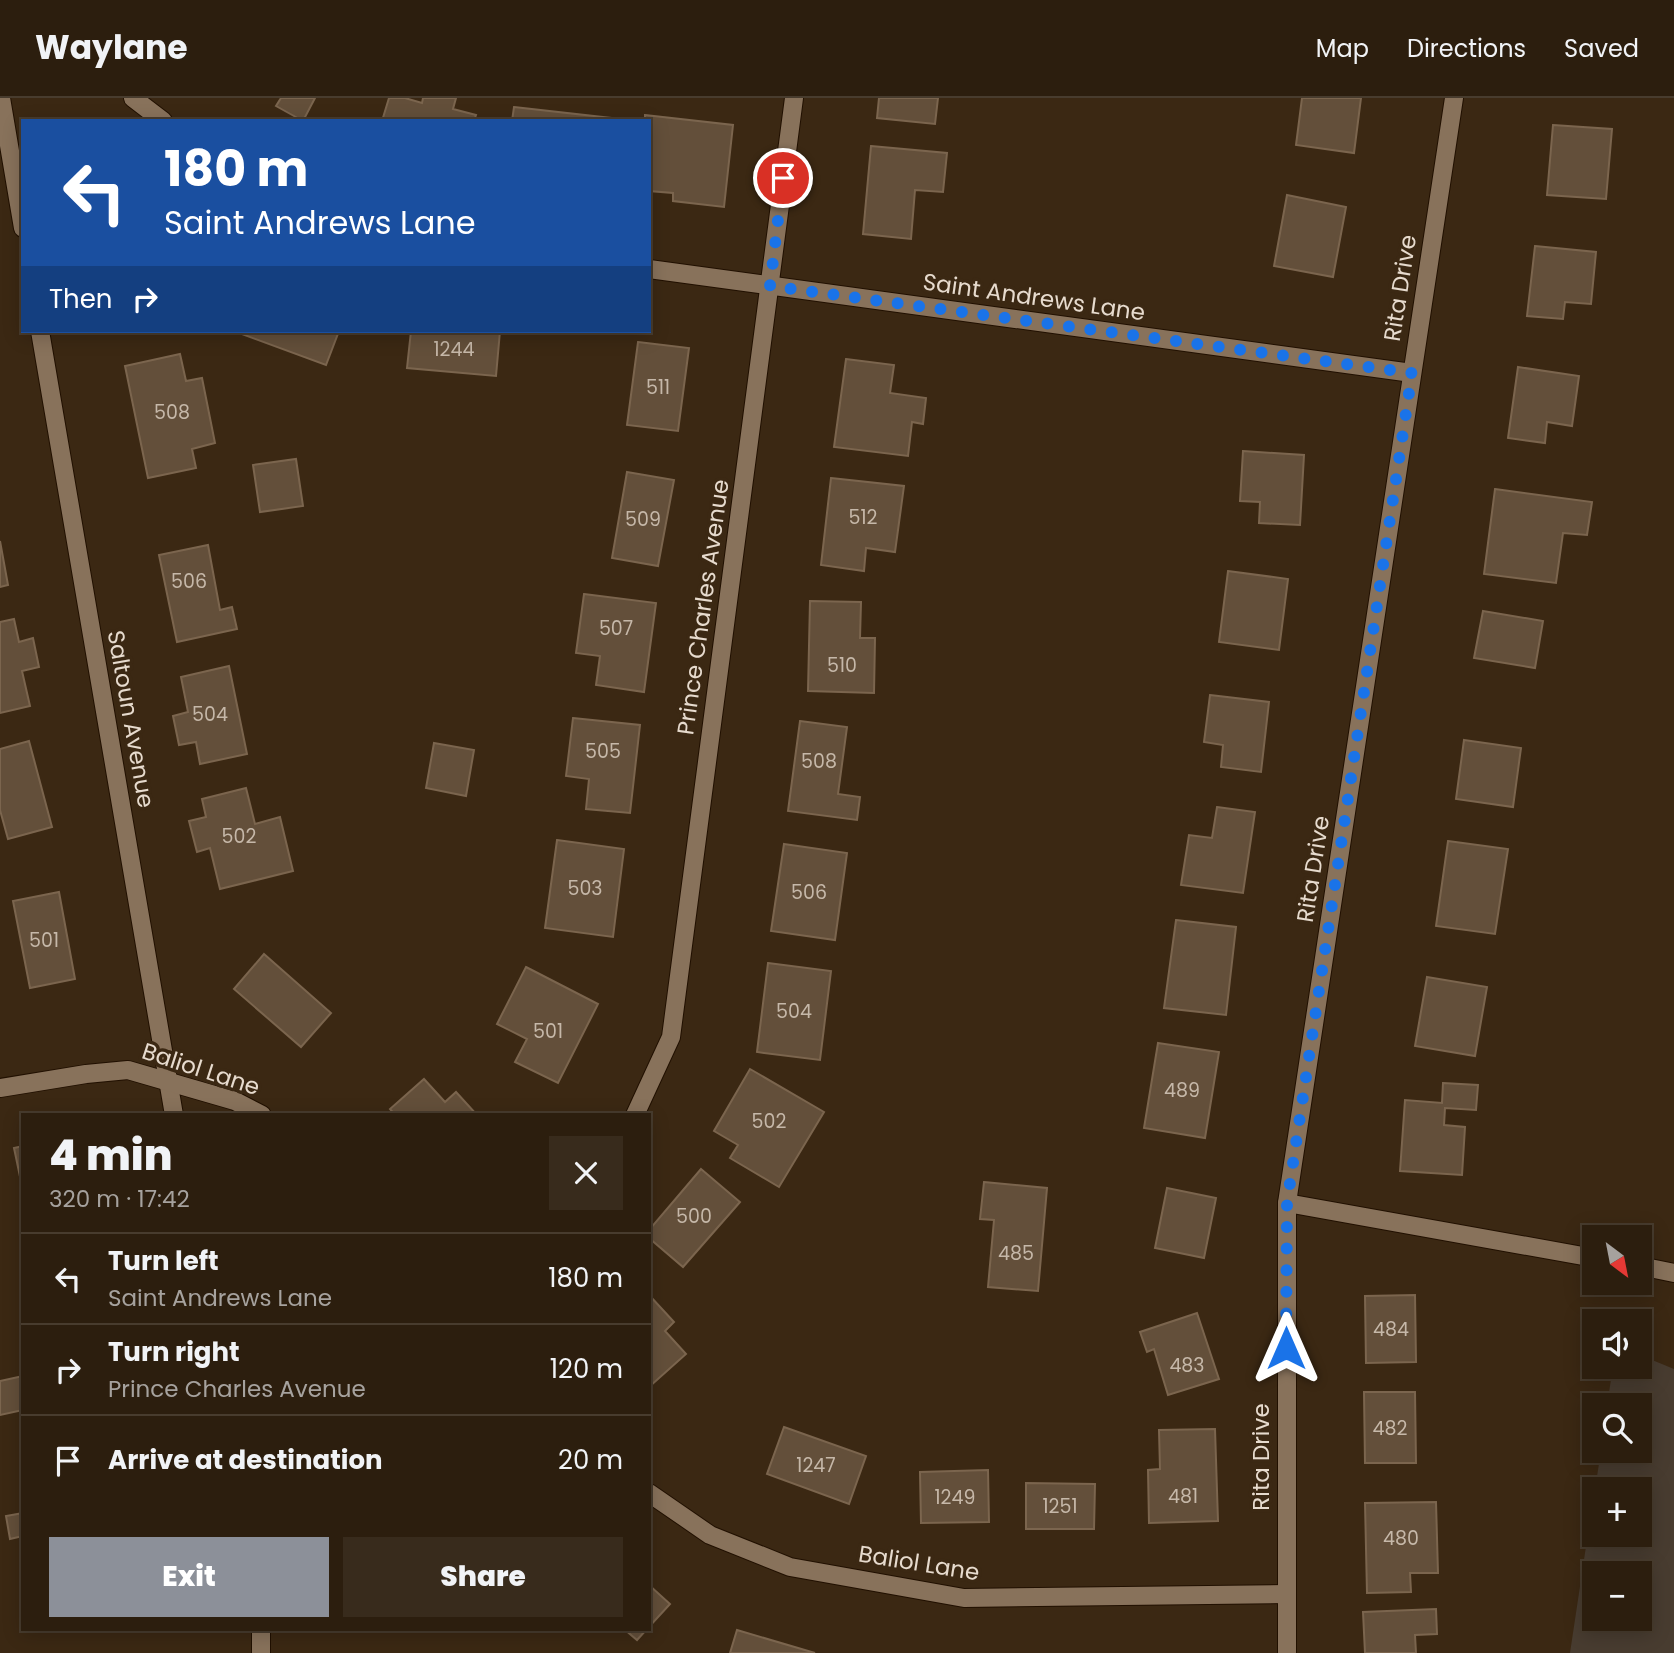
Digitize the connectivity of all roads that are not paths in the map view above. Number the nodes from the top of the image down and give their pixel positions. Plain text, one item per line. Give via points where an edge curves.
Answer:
1 (1, 98) edge
2 (133, 98) edge
3 (794, 98) edge
4 (1454, 98) edge
5 (160, 119) edge
6 (21, 216) edge
7 (651, 269) edge
8 (770, 286) junction
9 (40, 333) edge
10 (1412, 373) junction
11 (169, 1083) junction
12 (0, 1088) edge
13 (174, 1113) edge
14 (258, 1113) edge
15 (636, 1113) edge
16 (1287, 1203) junction
17 (1582, 1256) edge
18 (1652, 1268) edge
19 (1674, 1273) edge
20 (651, 1494) edge
21 (1285, 1594) junction
22 (261, 1631) edge
23 (261, 1653) edge
24 (1287, 1653) edge

1 - 6 street
2 - 5 street
3 - 8 street, Prince Charles Avenue
4 - 10 street, Rita Drive
7 - 8 street, Saint Andrews Lane
8 - 10 street, Saint Andrews Lane
8 - 15 street, Prince Charles Avenue via 671,1037
9 - 11 street, Saltoun Avenue
10 - 16 street, Rita Drive
11 - 12 street, Baliol Lane via 128,1070
11 - 13 street, Saltoun Avenue
11 - 14 street, Baliol Lane via 235,1101
16 - 17 street
16 - 21 street, Rita Drive
18 - 19 street
20 - 21 street, Baliol Lane via 710,1535 790,1567 964,1598
21 - 24 street, Rita Drive
22 - 23 street

